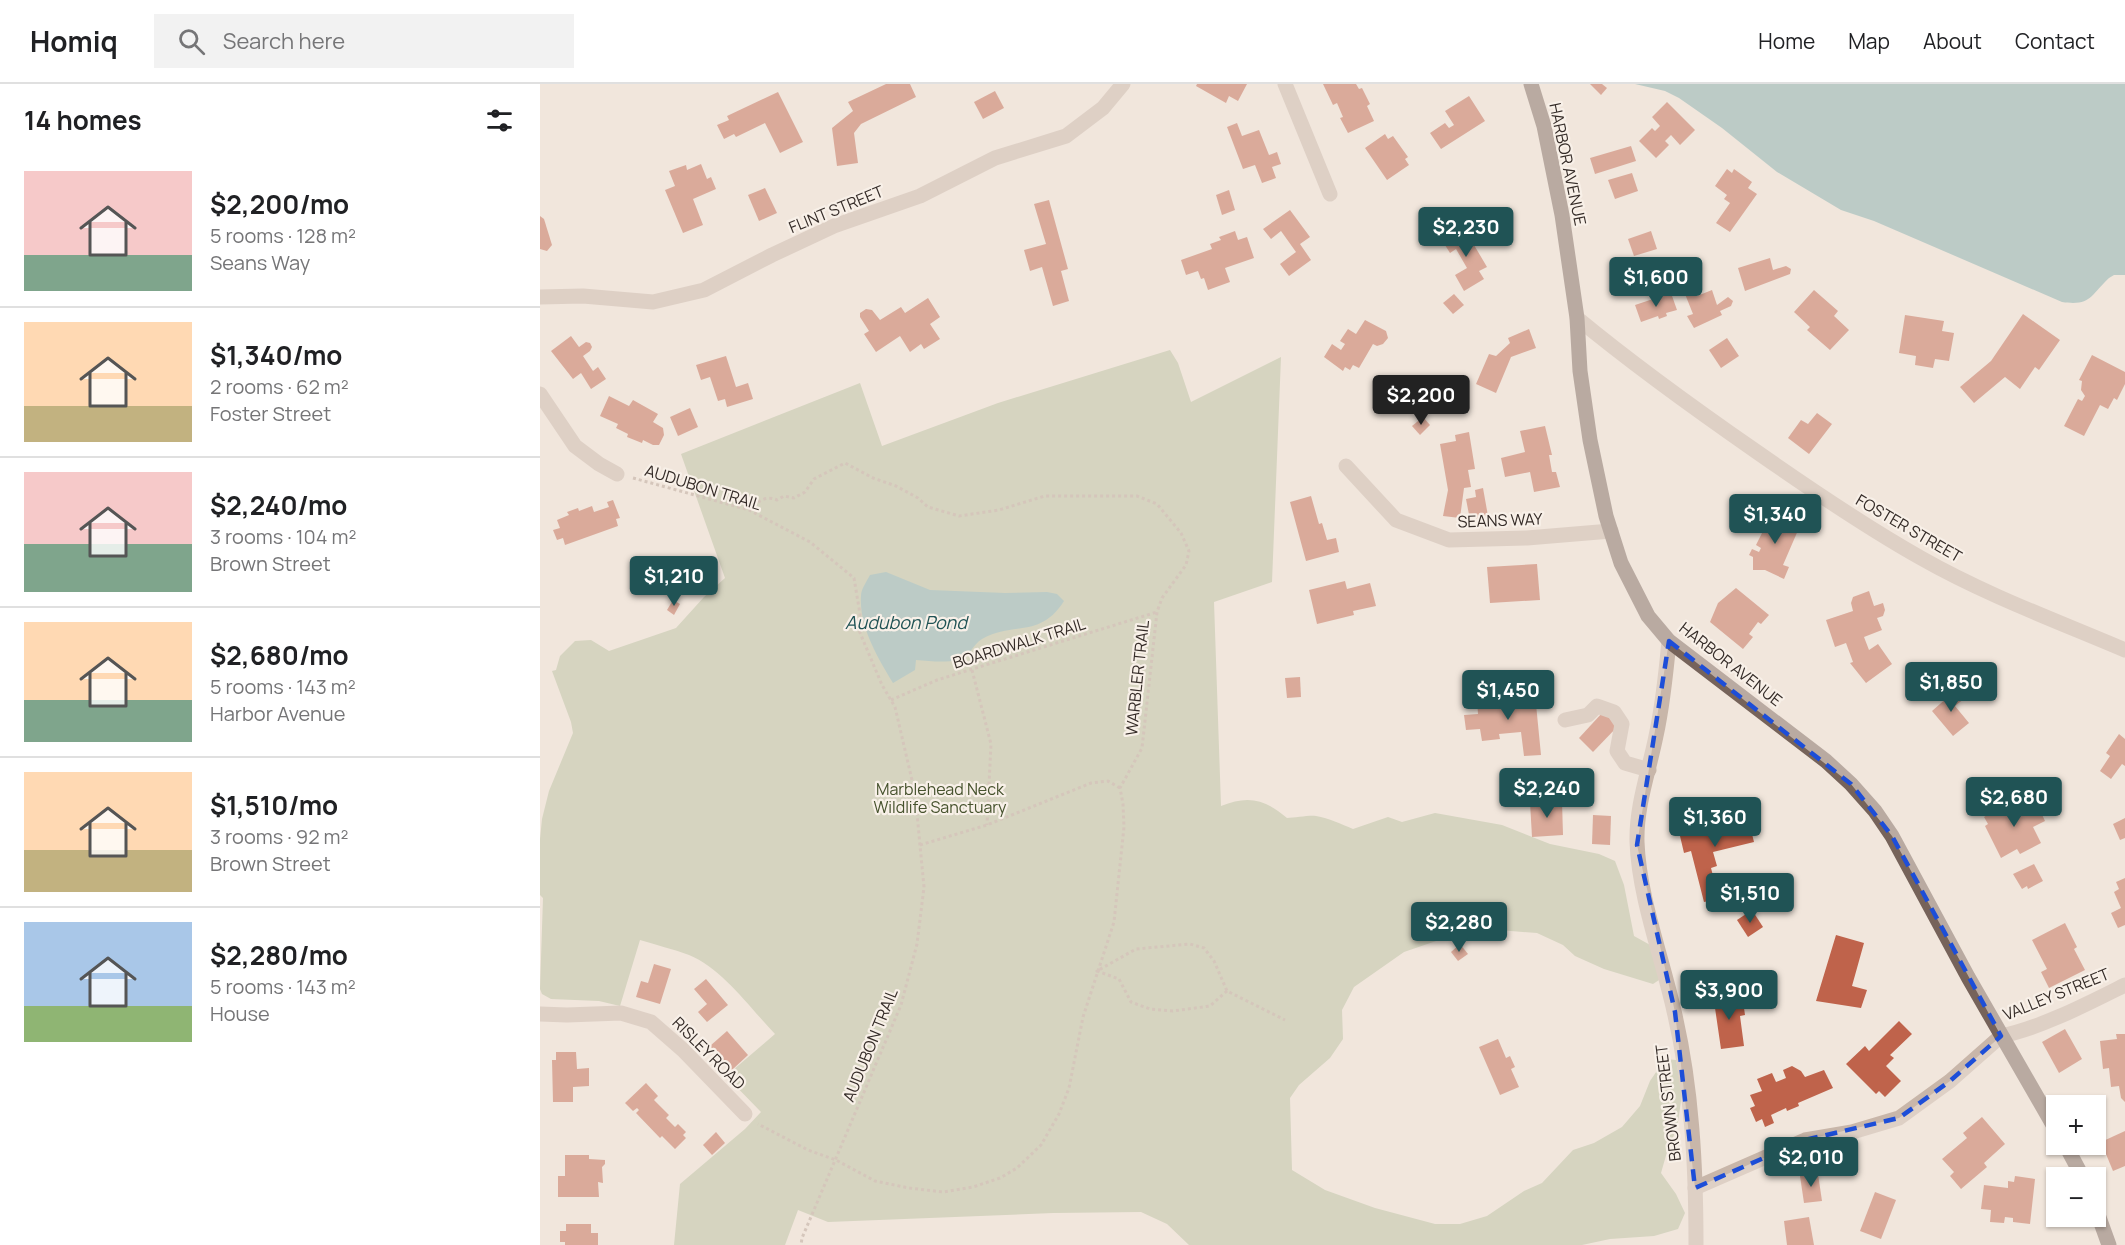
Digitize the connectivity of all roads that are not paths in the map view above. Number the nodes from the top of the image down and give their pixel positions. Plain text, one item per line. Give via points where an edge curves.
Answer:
1 (1123, 84) edge
2 (1285, 84) edge
3 (1531, 84) edge
4 (1330, 194) dead end
5 (540, 297) edge
6 (1577, 318) junction
7 (540, 394) edge
8 (1346, 466) dead end
9 (617, 474) road end
10 (1611, 531) junction
11 (1669, 641) junction
12 (2125, 650) edge
13 (1565, 720) dead end
14 (1649, 770) junction
15 (2125, 985) edge
16 (540, 1014) edge
17 (2001, 1036) junction
18 (2046, 1113) edge
19 (745, 1114) road end
20 (1695, 1188) junction
21 (2102, 1227) edge
22 (1696, 1245) edge
23 (2109, 1245) edge

1 - 5 street, FLINT STREET via 1103,108 1066,136 995,158 920,196 834,226 704,290 653,302
2 - 4 street
3 - 6 main road, HARBOR AVENUE via 1556,179
6 - 10 main road, HARBOR AVENUE via 1590,440
6 - 12 street, FOSTER STREET via 1662,386 1877,532 1968,582
7 - 9 street via 575,446
8 - 10 street, SEANS WAY via 1396,520 1449,540
10 - 11 main road, HARBOR AVENUE via 1621,563 1648,616
11 - 14 street, BROWN STREET
11 - 17 main road, HARBOR AVENUE via 1826,761 1875,811
13 - 14 street via 1588,715 1597,706 1614,712 1622,724 1617,751 1625,763
14 - 20 street, BROWN STREET via 1640,806 1637,844 1656,944 1675,1012
15 - 17 street, VALLEY STREET via 2046,1021
16 - 19 street, RISLEY ROAD via 621,1013 651,1022
17 - 18 main road, HARBOR AVENUE
17 - 20 street via 1950,1081 1899,1118 1805,1140
20 - 22 street, BROWN STREET
21 - 23 main road

